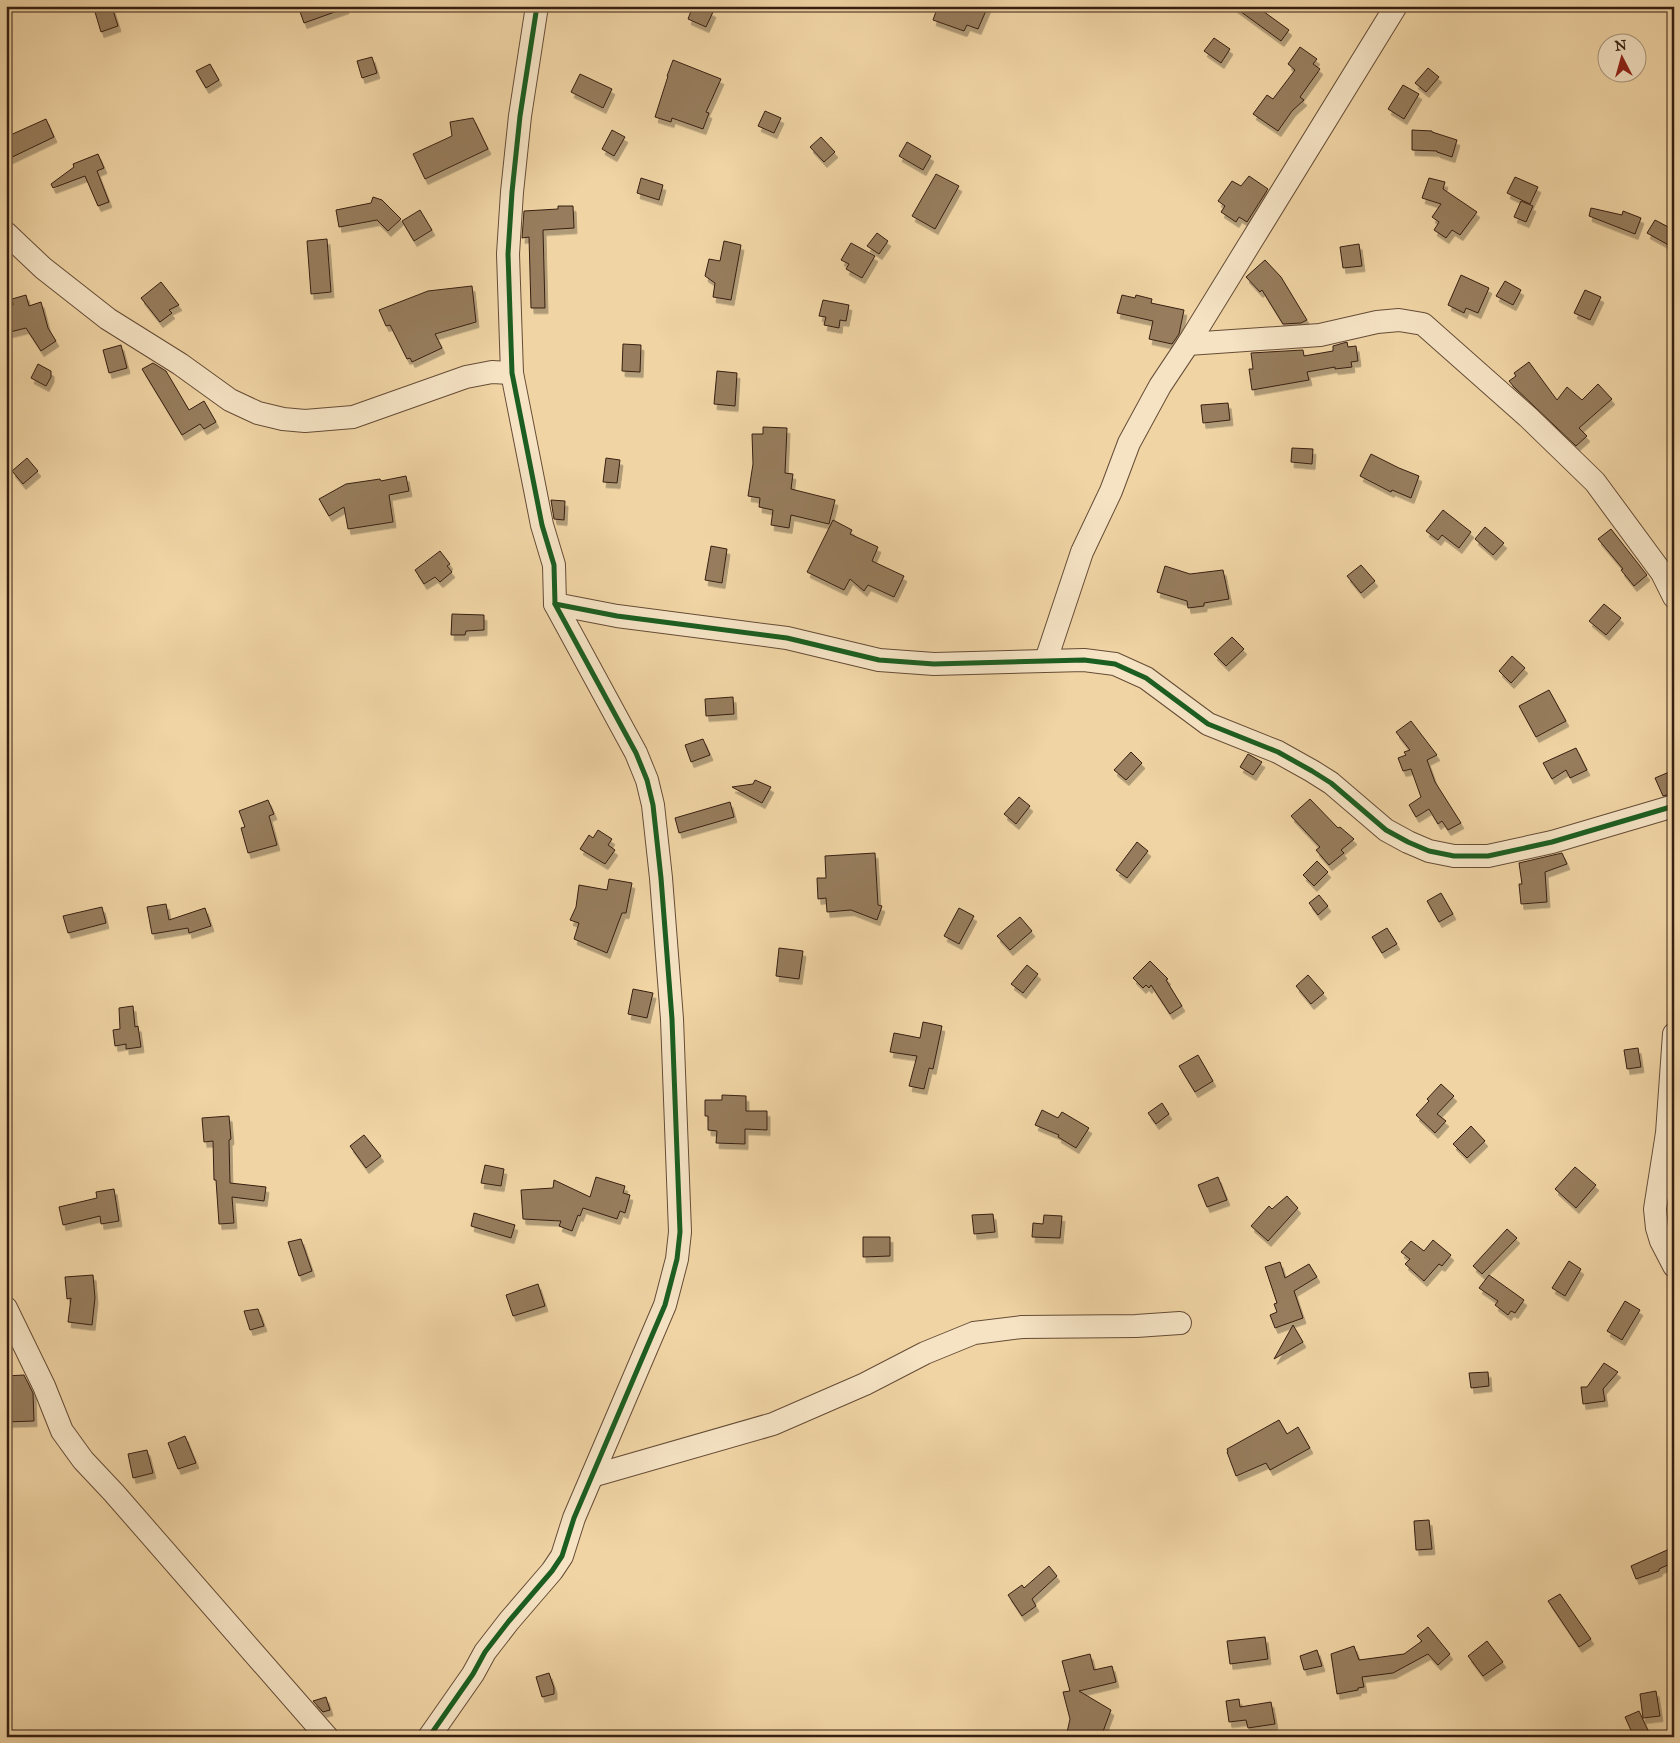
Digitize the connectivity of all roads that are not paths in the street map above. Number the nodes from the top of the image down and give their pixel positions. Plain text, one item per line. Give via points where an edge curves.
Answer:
1 (537, 6) edge
2 (1396, 6) edge
3 (6, 233) edge
4 (1188, 344) junction
5 (512, 373) junction
6 (1674, 597) edge
7 (555, 604) junction
8 (1046, 660) junction
9 (1674, 806) edge
10 (1674, 1034) edge
11 (1674, 1266) edge
12 (6, 1308) edge
13 (1180, 1323) dead end
14 (592, 1476) junction
15 (327, 1737) edge
16 (429, 1737) edge

1 - 5 street via 512,192 508,254
2 - 4 street
3 - 5 street via 43,268 108,319 230,400 258,413 305,421 353,417 466,377 492,372
4 - 6 street via 1320,335 1399,320 1423,324 1528,417 1595,482 1662,573
4 - 8 street via 1160,386 1129,443 1082,552
5 - 7 street via 542,525 554,565
7 - 8 street via 617,616 787,638 879,660 934,664
7 - 14 street via 636,753 647,780 656,832 672,1019 680,1232 678,1260 665,1305
8 - 9 street via 1115,664 1146,678 1208,724 1278,752 1312,771 1386,830 1429,851 1454,856 1488,856 1552,842
10 - 11 street via 1667,1133 1655,1209 1661,1241
12 - 15 street via 62,1431 83,1460
13 - 14 street via 1022,1327 974,1333 773,1424
14 - 16 street via 562,1556 485,1652

